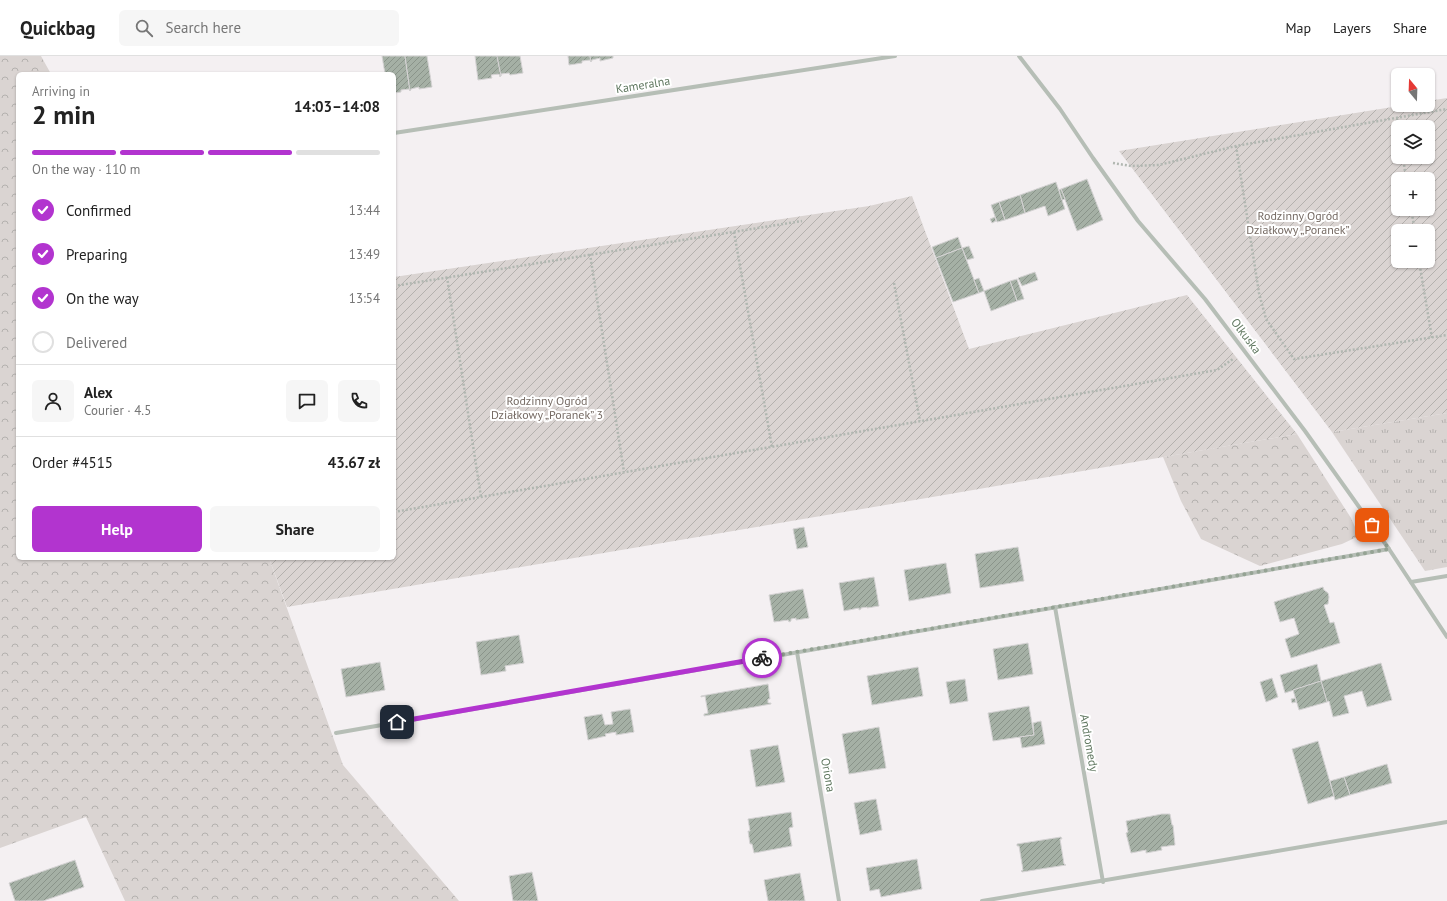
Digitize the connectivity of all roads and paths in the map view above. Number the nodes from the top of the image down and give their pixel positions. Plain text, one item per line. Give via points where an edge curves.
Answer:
1 (895, 56) edge
2 (1019, 56) edge
3 (1447, 109) edge
4 (1397, 119) joint
5 (396, 133) edge
6 (1236, 146) junction
7 (1093, 158) junction
8 (802, 221) dead end
9 (734, 232) junction
10 (590, 254) junction
11 (1420, 268) edge
12 (446, 277) junction
13 (894, 283) dead end
14 (396, 286) edge
15 (1447, 335) edge
16 (1432, 338) junction
17 (1244, 350) junction
18 (920, 421) junction
19 (772, 447) junction
20 (624, 472) junction
21 (481, 497) junction
22 (396, 512) edge
23 (1389, 549) junction
24 (1447, 576) edge
25 (1411, 582) junction
26 (1055, 607) junction
27 (1447, 637) edge
28 (797, 652) junction
29 (336, 732) dead end
30 (1447, 822) edge
31 (1103, 882) junction
32 (839, 901) edge
33 (982, 901) edge

1 - 5 street, Kameralna
2 - 7 street, Olkuska via 1060,109
3 - 4 path
4 - 6 path
6 - 7 path via 1160,165 1131,166
6 - 16 path via 1259,293 1266,319 1294,359
7 - 17 street, Olkuska via 1138,221 1205,299
8 - 9 path
9 - 10 path
9 - 19 path
10 - 12 path
10 - 20 path
11 - 16 path
12 - 14 path
12 - 21 path
13 - 18 path
15 - 16 path
17 - 18 path via 1217,370
17 - 23 street, Olkuska
18 - 19 path
19 - 20 path
20 - 21 path
21 - 22 path
23 - 25 street, Olkuska
23 - 26 street
24 - 25 street
25 - 27 street, Olkuska
26 - 28 street
26 - 31 street, Andromedy
28 - 29 street
28 - 32 street, Oriona
30 - 31 street
31 - 33 street

